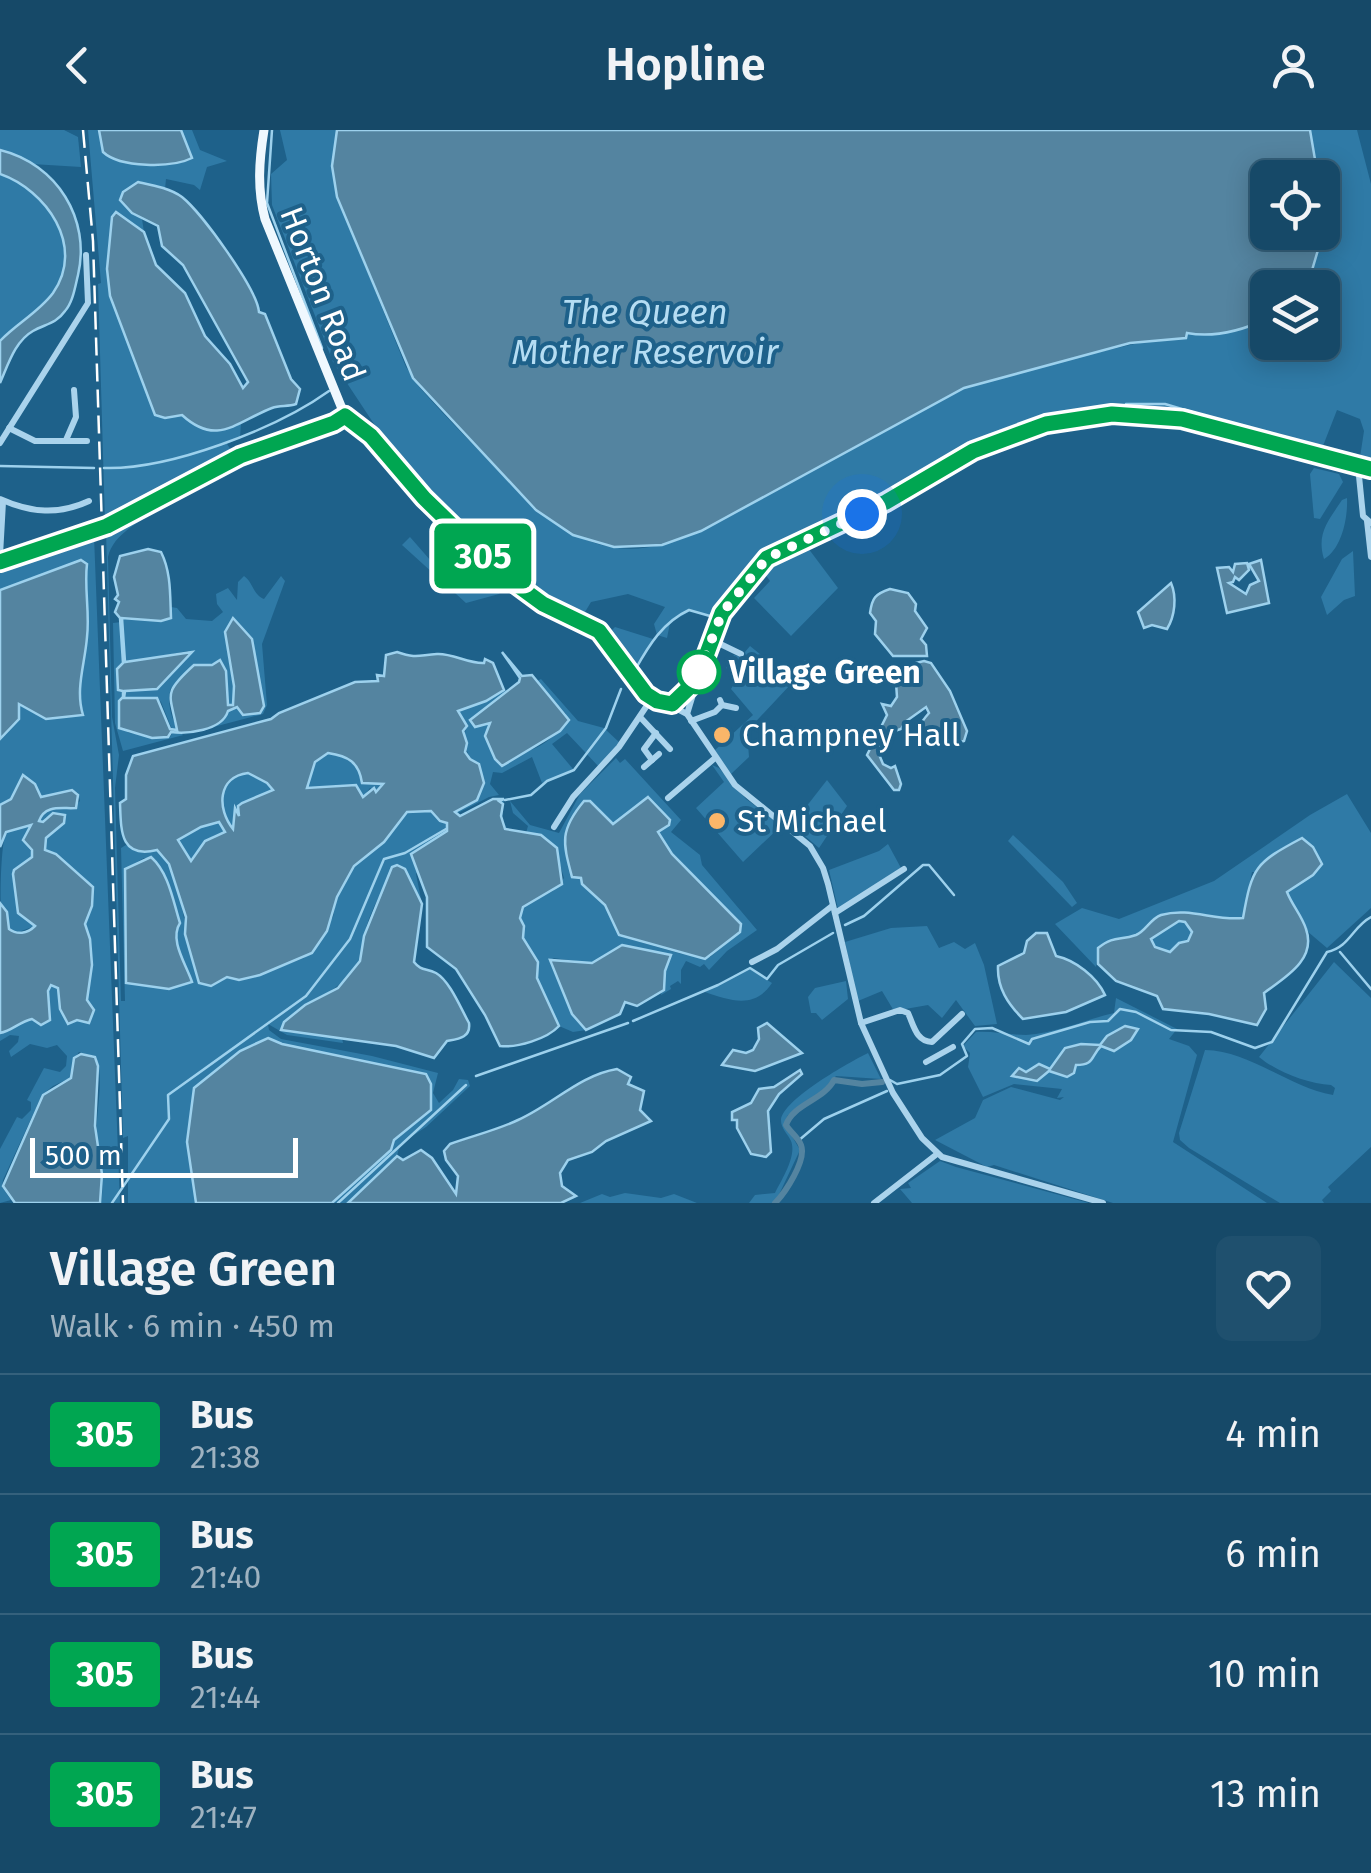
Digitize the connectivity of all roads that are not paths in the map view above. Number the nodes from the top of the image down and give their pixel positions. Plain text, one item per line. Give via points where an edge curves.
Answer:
1 (264, 130) edge
2 (86, 255) dead end
3 (74, 390) dead end
4 (345, 416) junction
5 (10, 428) junction
6 (66, 440) junction
7 (87, 441) dead end
8 (0, 443) edge
9 (1358, 466) junction
10 (1371, 469) edge
11 (2, 500) edge
12 (89, 500) dead end
13 (1369, 522) edge
14 (1370, 541) edge
15 (1371, 558) edge
16 (0, 559) edge
17 (710, 638) junction
18 (741, 654) dead end
19 (697, 680) junction
20 (652, 698) junction
21 (661, 702) junction
22 (672, 704) junction
23 (646, 708) junction
24 (736, 708) dead end
25 (640, 718) junction
26 (689, 718) junction
27 (656, 733) junction
28 (670, 749) dead end
29 (715, 758) junction
30 (644, 767) dead end
31 (668, 798) dead end
32 (554, 827) dead end
33 (904, 869) dead end
34 (834, 909) junction
35 (752, 962) dead end
36 (962, 1014) dead end
37 (861, 1023) junction
38 (932, 1042) junction
39 (953, 1046) dead end
40 (938, 1055) junction
41 (926, 1062) dead end
42 (937, 1154) junction
43 (874, 1203) edge
44 (1102, 1203) edge

1 - 4 main road, Horton Road via 259,198
2 - 5 street via 88,303
3 - 6 street via 76,416
4 - 16 main road, bridge via 216,468 107,526
4 - 20 street via 502,574 543,604 599,631
5 - 6 street via 35,440
5 - 8 street
6 - 7 street
9 - 10 street
9 - 13 street
9 - 17 street via 1182,419 1112,414 1046,424 973,451 886,502 767,558
11 - 12 street via 53,512
11 - 16 street
13 - 14 street
14 - 15 street
17 - 18 street
17 - 19 street
19 - 22 street
19 - 26 street
20 - 21 street
20 - 23 street
21 - 22 street
21 - 23 street
22 - 26 street
23 - 25 street
24 - 26 street via 721,703 715,712
25 - 27 street
25 - 32 street
26 - 29 street
27 - 28 street
27 - 30 street via 644,748 656,757
29 - 31 street
29 - 34 street via 736,786 810,846
33 - 34 street
34 - 35 street
34 - 37 street
36 - 38 street
37 - 38 street via 900,1010 918,1036
37 - 42 street via 893,1093
38 - 40 street
39 - 40 street
40 - 41 street
42 - 43 street
42 - 44 street

